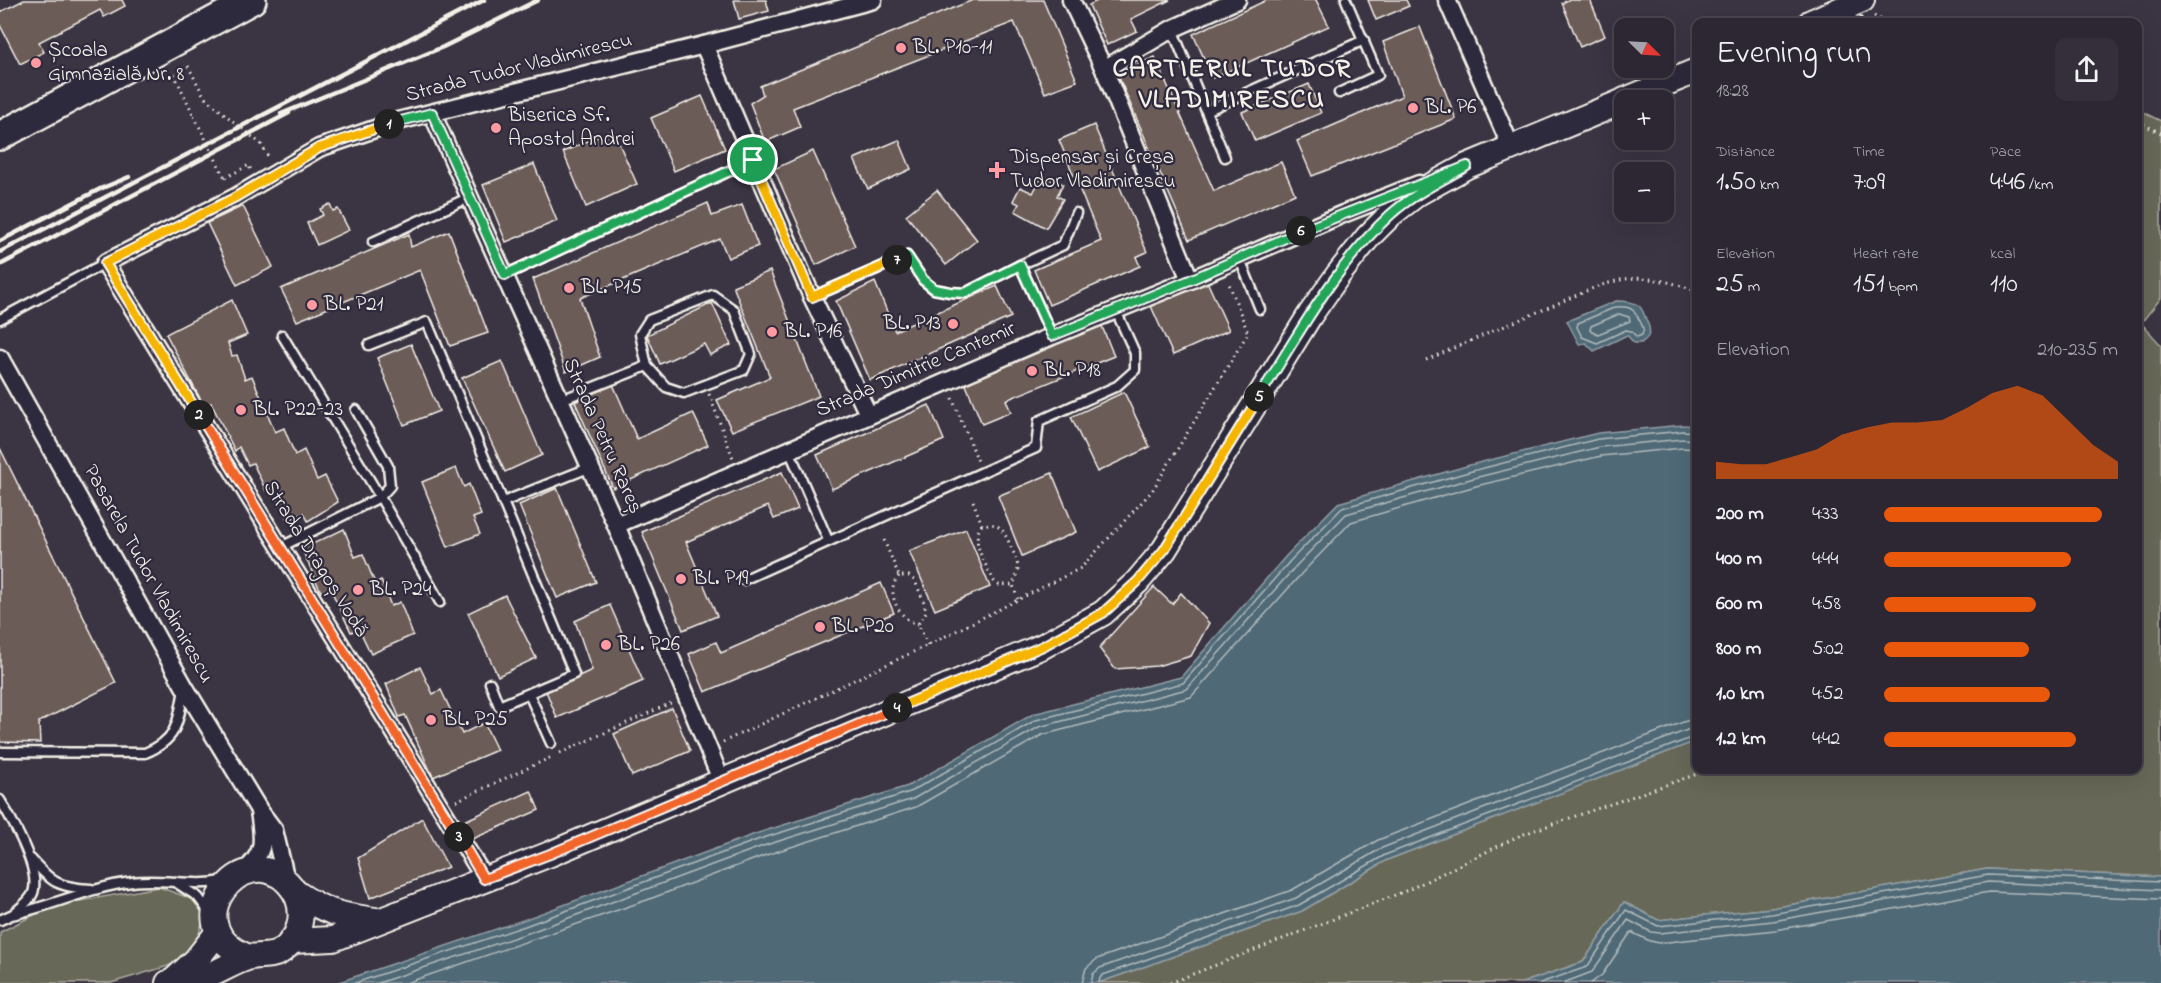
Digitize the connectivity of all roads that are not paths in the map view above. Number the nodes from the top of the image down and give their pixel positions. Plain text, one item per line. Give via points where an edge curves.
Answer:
1 (252, 0) edge
2 (873, 0) edge
3 (1071, 0) edge
4 (1237, 0) edge
5 (1346, 0) edge
6 (1447, 0) edge
7 (1859, 16) edge
8 (1820, 18) edge
9 (1172, 29) junction
10 (1364, 40) junction
11 (704, 45) junction
12 (1104, 69) junction
13 (1692, 73) edge
14 (1651, 90) edge
15 (1339, 93) dead end
16 (1614, 105) edge
17 (1206, 111) junction
18 (432, 113) junction
19 (0, 136) edge
20 (1511, 147) junction
21 (1225, 157) dead end
22 (753, 160) junction
23 (1467, 166) junction
24 (470, 197) junction
25 (1076, 213) dead end
26 (373, 242) dead end
27 (1239, 257) junction
28 (105, 263) junction
29 (1020, 265) junction
30 (505, 275) junction
31 (1190, 280) junction
32 (812, 297) junction
33 (1260, 309) dead end
34 (1116, 311) junction
35 (0, 319) edge
36 (282, 335) dead end
37 (1052, 336) junction
38 (369, 345) dead end
39 (0, 358) edge
40 (647, 366) junction
41 (561, 400) junction
42 (356, 410) dead end
43 (868, 414) junction
44 (789, 450) junction
45 (591, 467) junction
46 (380, 496) junction
47 (503, 502) junction
48 (616, 525) junction
49 (828, 540) junction
50 (281, 547) junction
51 (742, 580) dead end
52 (440, 602) dead end
53 (490, 683) dead end
54 (184, 686) junction
55 (529, 694) junction
56 (551, 743) dead end
57 (0, 752) edge
58 (722, 782) junction
59 (0, 800) edge
60 (259, 810) junction
61 (28, 856) junction
62 (237, 877) junction
63 (484, 879) junction
64 (175, 881) junction
65 (291, 886) junction
66 (98, 889) junction
67 (11, 915) junction
68 (0, 920) edge
69 (378, 920) junction
70 (216, 925) junction
71 (291, 941) junction
72 (249, 957) junction
73 (170, 982) edge

1 - 19 main road
2 - 11 street, Strada Tudor Vladimirescu
3 - 12 street
4 - 9 street
5 - 10 lane
6 - 20 street
7 - 8 street via 1834,12
9 - 12 street
9 - 17 lane
10 - 15 lane via 1378,75
10 - 17 lane
11 - 18 street, Strada Tudor Vladimirescu
11 - 22 street
12 - 31 street
13 - 14 street
16 - 20 street
17 - 21 lane
18 - 24 street, Strada Petru Rareș
18 - 28 street, Strada Tudor Vladimirescu via 319,148 234,198
20 - 23 street
22 - 30 lane
22 - 32 street
23 - 27 street, Strada Dimitrie Cantemir
23 - 58 street via 1418,193 1368,237 1310,315 1164,550 1103,613 1043,646
24 - 26 lane
24 - 30 street, Strada Petru Rareș
25 - 29 lane via 1063,245
27 - 31 street, Strada Dimitrie Cantemir
27 - 33 lane
28 - 35 lane, Strada Tudor Vladimirescu
28 - 50 street, Strada Dragoș Vodă
29 - 32 lane via 965,293 950,292 934,289 923,280 907,256
29 - 37 lane
30 - 41 street, Strada Petru Rareș
31 - 34 street, Strada Dimitrie Cantemir
32 - 43 street
34 - 37 street, Strada Dimitrie Cantemir
34 - 49 lane via 1136,354 1135,370 1117,386 1039,420 1036,448
36 - 46 lane
37 - 43 street, Strada Dimitrie Cantemir
38 - 47 lane via 427,321
39 - 54 street, Pasarela Tudor Vladimirescu
40 - 40 lane via 640,334 649,320 713,295 734,310 751,354 744,370 684,393 666,387
40 - 41 lane
41 - 45 street, Strada Petru Rareș
42 - 46 lane via 388,466 390,486
43 - 44 street, Strada Dimitrie Cantemir
44 - 48 street, Strada Dimitrie Cantemir
44 - 49 lane
45 - 47 lane
45 - 48 street, Strada Petru Rareș
46 - 50 lane
46 - 52 lane
47 - 55 lane via 574,674
48 - 58 street, Strada Petru Rareș
49 - 51 lane
50 - 63 street, Strada Dragoș Vodă
53 - 55 lane via 499,706
54 - 57 lane via 172,736 145,753
54 - 60 street, Pasarela Tudor Vladimirescu
55 - 56 lane
58 - 63 street
59 - 61 lane
60 - 62 street, Pasarela Tudor Vladimirescu via 262,847 257,860
60 - 65 street, Pasarela Tudor Vladimirescu via 274,830
61 - 66 lane via 56,883
61 - 67 lane via 34,890 30,899
62 - 64 lane via 207,884
62 - 65 street via 258,870 273,873
62 - 70 street via 221,892 215,905
63 - 69 street
64 - 66 lane via 153,879
64 - 70 lane via 198,897
65 - 69 street via 316,906 339,915
65 - 71 street via 301,906 301,921
66 - 67 lane
67 - 68 lane
69 - 71 street via 333,939
70 - 72 street via 231,948
70 - 73 street via 196,960
71 - 72 street via 277,953
72 - 73 street via 203,977

